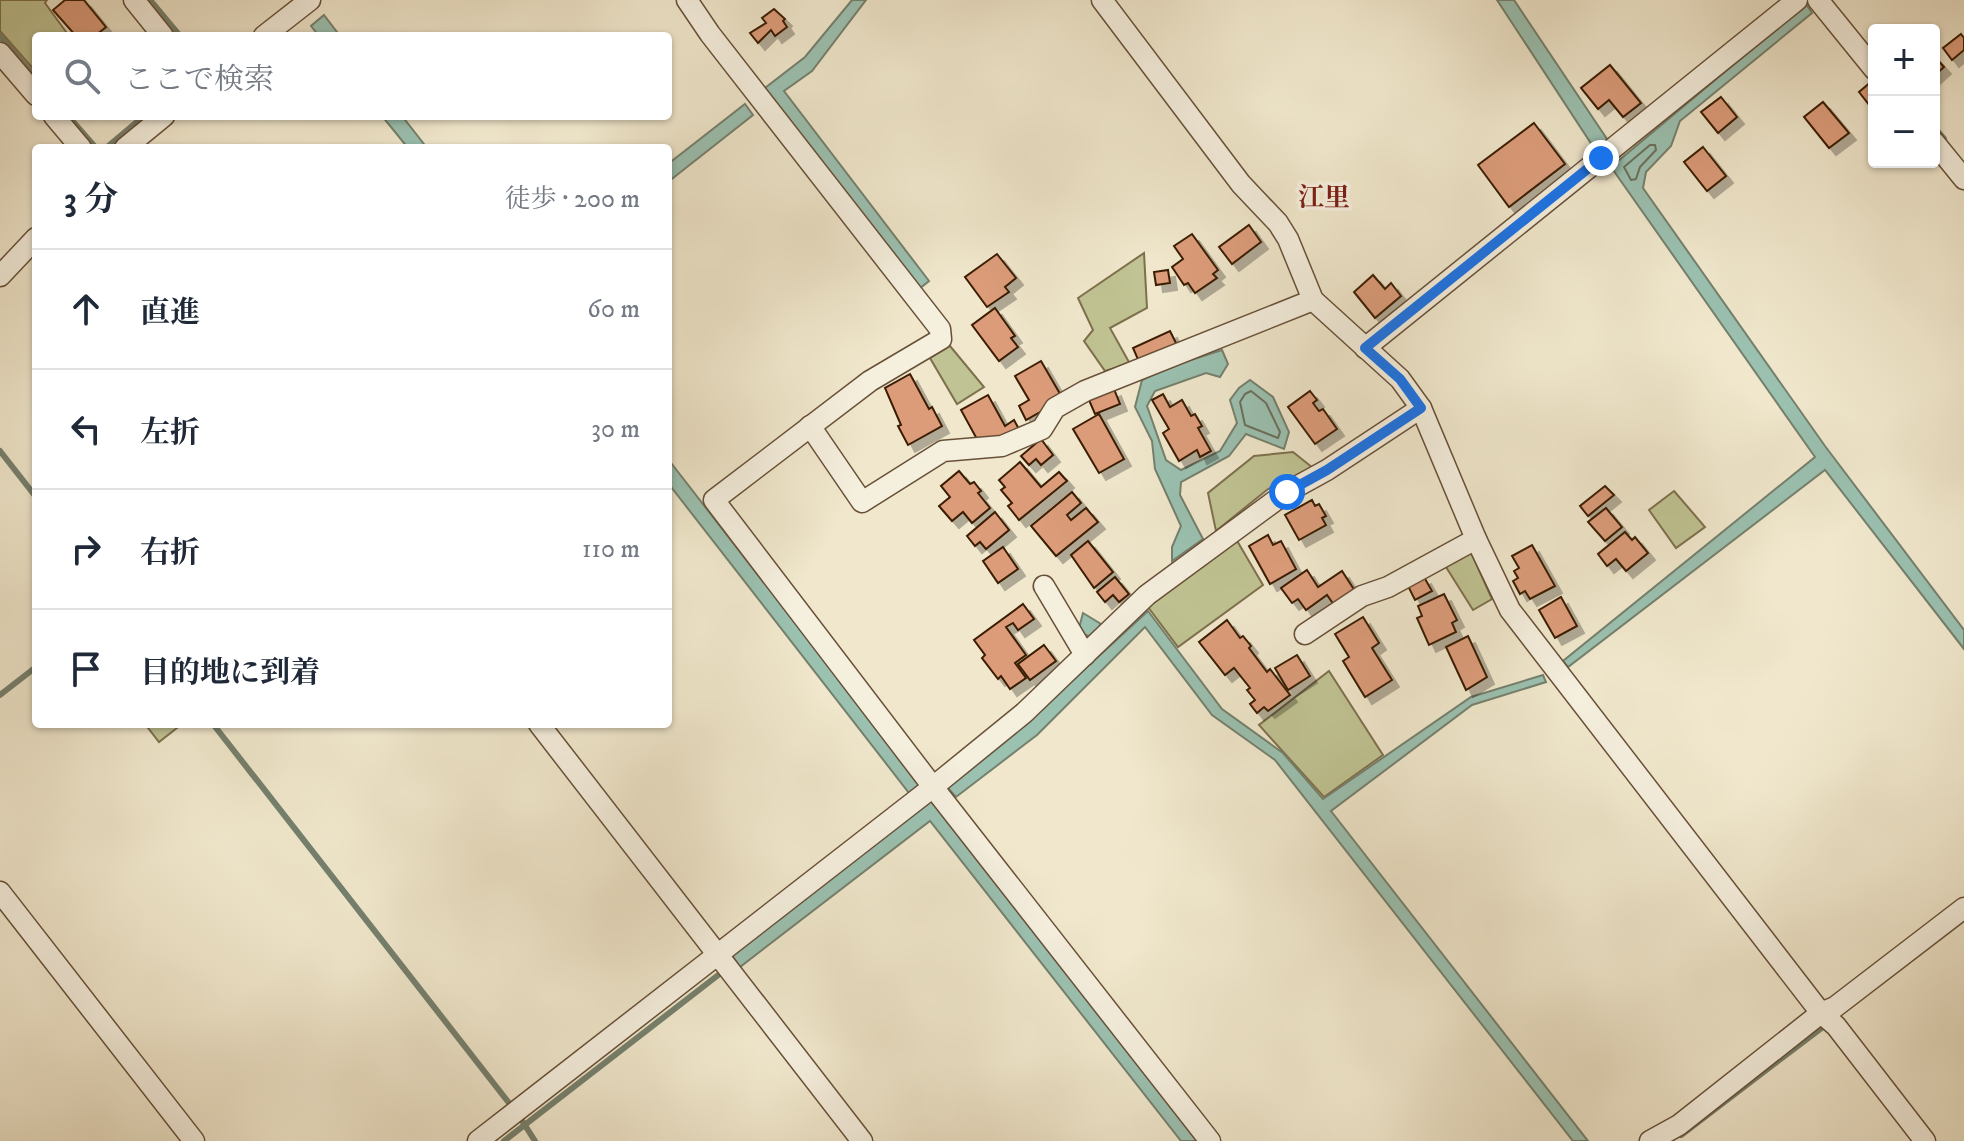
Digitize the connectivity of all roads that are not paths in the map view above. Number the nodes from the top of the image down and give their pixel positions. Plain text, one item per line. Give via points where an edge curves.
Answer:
1 (134, 0) edge
2 (310, 0) edge
3 (687, 0) edge
4 (1102, 0) edge
5 (1779, 0) edge
6 (1797, 0) edge
7 (1822, 4) edge
8 (1763, 28) junction
9 (160, 32) edge
10 (269, 32) edge
11 (0, 53) edge
12 (1868, 62) edge
13 (32, 90) edge
14 (57, 120) edge
15 (159, 120) edge
16 (78, 144) edge
17 (130, 144) edge
18 (1940, 149) edge
19 (1964, 179) edge
20 (32, 242) edge
21 (0, 276) edge
22 (1313, 300) junction
23 (1365, 348) junction
24 (1421, 408) junction
25 (810, 426) junction
26 (1476, 539) junction
27 (1044, 586) dead end
28 (1305, 634) dead end
29 (1085, 655) junction
30 (542, 728) edge
31 (939, 796) junction
32 (0, 892) edge
33 (1964, 908) edge
34 (717, 956) junction
35 (1821, 1013) junction
36 (194, 1141) edge
37 (478, 1141) edge
38 (862, 1141) edge
39 (1210, 1141) edge
40 (1650, 1141) edge
41 (1925, 1141) edge

1 - 9 street
2 - 10 street
3 - 25 street via 940,329 941,339 870,381
4 - 22 street via 1241,184 1278,223
5 - 8 street
6 - 8 street
7 - 12 street
8 - 23 street
11 - 13 street
14 - 16 street
15 - 17 street
18 - 19 street
20 - 21 street
22 - 23 street
22 - 25 street via 1085,391 1055,408 1042,429 1002,446 943,451 862,502
23 - 24 street via 1400,379
24 - 26 street
24 - 29 street via 1230,532 1147,595
25 - 31 street via 714,500
26 - 28 street via 1362,596
26 - 35 street via 1510,610
27 - 29 street
29 - 31 street
30 - 34 street
31 - 34 street
31 - 39 street
32 - 36 street
33 - 35 street
34 - 37 street
34 - 38 street
35 - 40 street via 1679,1125
35 - 41 street

